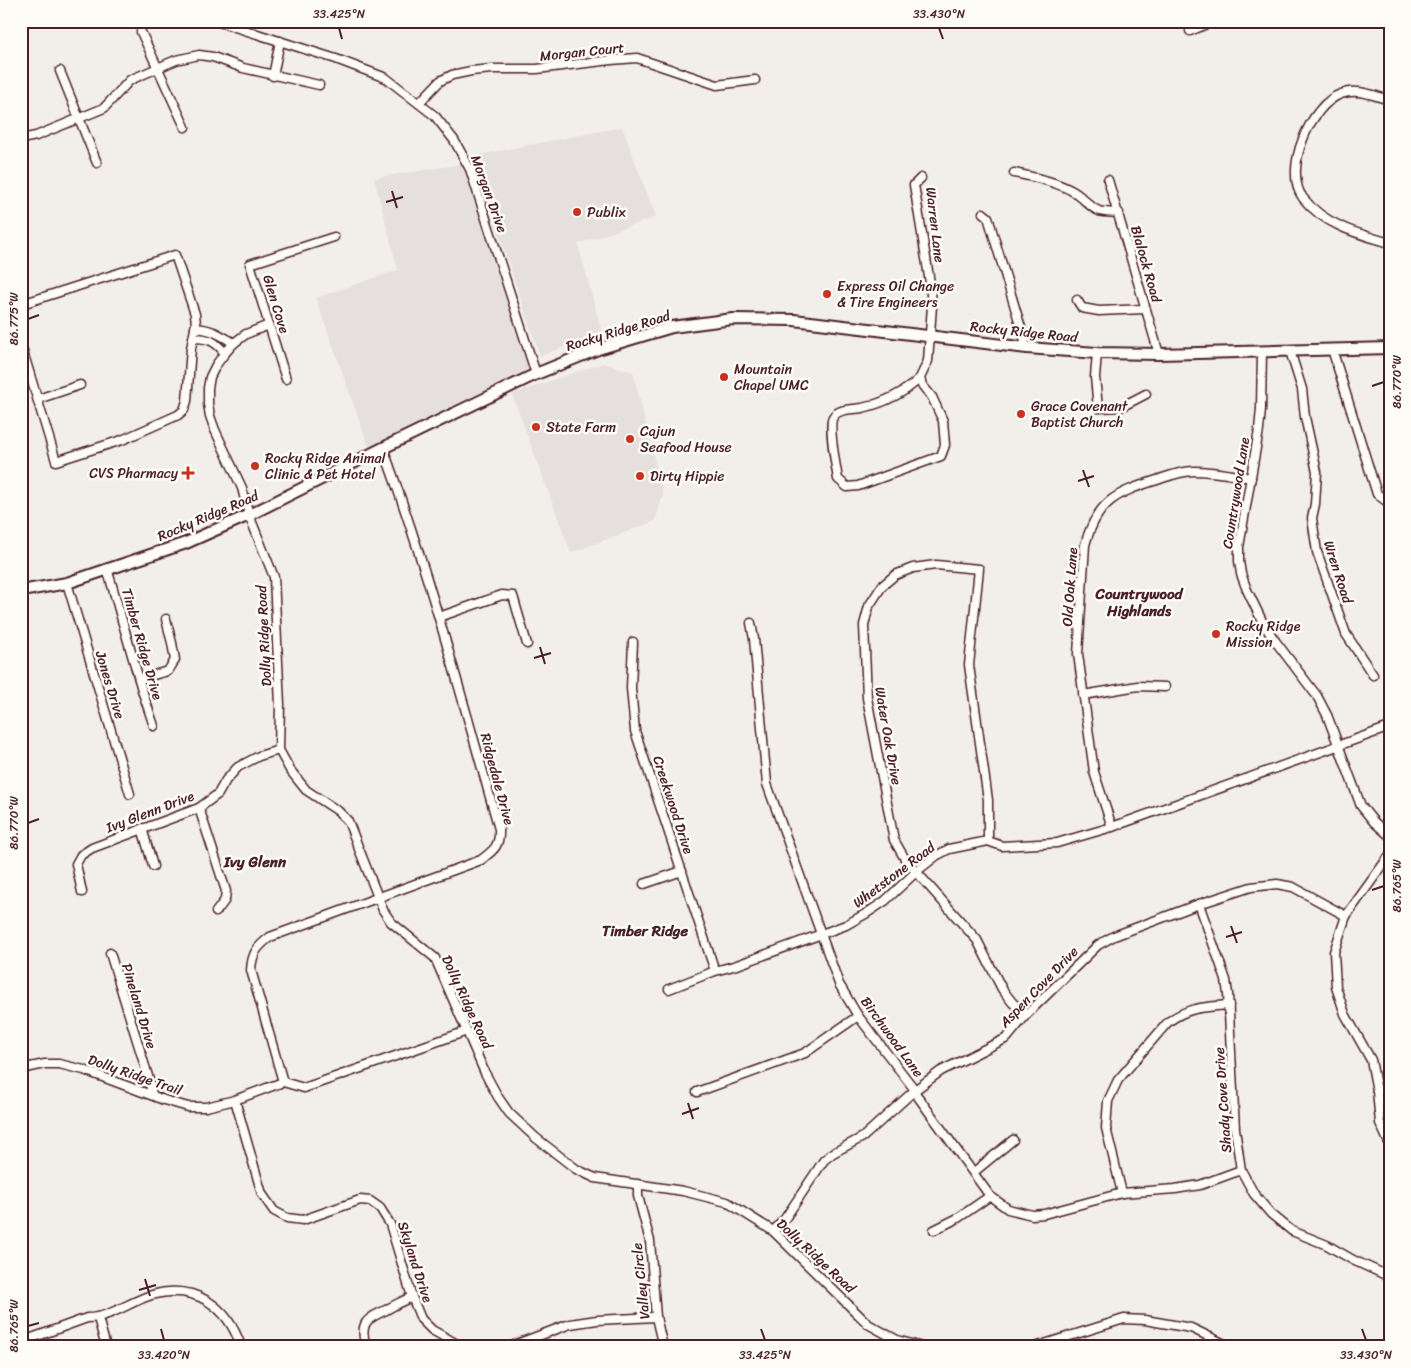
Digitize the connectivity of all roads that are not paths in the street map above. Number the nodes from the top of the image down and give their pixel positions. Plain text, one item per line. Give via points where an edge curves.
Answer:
1 (216, 21) edge
2 (1214, 21) edge
3 (1190, 30) dead end
4 (141, 32) dead end
5 (280, 41) junction
6 (157, 68) junction
7 (60, 71) dead end
8 (272, 76) junction
9 (755, 80) dead end
10 (319, 85) dead end
11 (1390, 100) edge
12 (419, 103) junction
13 (79, 119) junction
14 (185, 127) dead end
15 (21, 139) edge
16 (97, 163) dead end
17 (1014, 173) dead end
18 (921, 178) dead end
19 (1108, 180) dead end
20 (983, 213) dead end
21 (1119, 213) junction
22 (334, 236) dead end
23 (1390, 243) edge
24 (1077, 300) dead end
25 (21, 308) edge
26 (1145, 309) junction
27 (270, 325) junction
28 (195, 328) junction
29 (929, 336) junction
30 (193, 338) junction
31 (234, 343) junction
32 (21, 346) edge
33 (1027, 348) junction
34 (1390, 348) edge
35 (1332, 349) junction
36 (1262, 351) junction
37 (1290, 351) junction
38 (225, 352) junction
39 (1097, 353) junction
40 (1159, 354) junction
41 (536, 374) junction
42 (920, 378) junction
43 (286, 379) dead end
44 (80, 385) dead end
45 (1146, 394) dead end
46 (38, 399) junction
47 (383, 448) junction
48 (1251, 478) junction
49 (1390, 504) edge
50 (249, 515) junction
51 (107, 568) junction
52 (67, 582) junction
53 (21, 591) edge
54 (439, 617) junction
55 (166, 619) dead end
56 (751, 623) dead end
57 (633, 642) dead end
58 (528, 644) dead end
59 (1373, 675) dead end
60 (139, 679) junction
61 (1165, 687) dead end
62 (1083, 695) junction
63 (154, 726) dead end
64 (1390, 727) edge
65 (1338, 745) junction
66 (279, 750) junction
67 (130, 794) dead end
68 (199, 808) junction
69 (1112, 827) junction
70 (142, 828) junction
71 (1390, 836) edge
72 (988, 841) junction
73 (1390, 855) edge
74 (153, 866) dead end
75 (682, 871) junction
76 (917, 871) junction
77 (644, 884) dead end
78 (82, 892) dead end
79 (378, 897) junction
80 (1199, 904) junction
81 (216, 912) dead end
82 (1346, 916) junction
83 (822, 934) junction
84 (110, 953) dead end
85 (715, 971) junction
86 (669, 989) dead end
87 (1229, 1006) junction
88 (1026, 1015) junction
89 (858, 1016) junction
90 (467, 1031) junction
91 (21, 1069) edge
92 (283, 1082) junction
93 (1390, 1087) edge
94 (915, 1090) junction
95 (1377, 1091) junction
96 (697, 1092) dead end
97 (152, 1094) junction
98 (235, 1100) junction
99 (1013, 1140) dead end
100 (1390, 1146) edge
101 (1241, 1170) junction
102 (974, 1172) junction
103 (638, 1184) junction
104 (1122, 1193) junction
105 (990, 1196) junction
106 (934, 1230) dead end
107 (773, 1231) junction
108 (1390, 1278) edge
109 (412, 1297) junction
110 (656, 1317) junction
111 (98, 1318) junction
112 (21, 1342) edge
113 (106, 1347) edge
114 (241, 1347) edge
115 (366, 1347) edge
116 (472, 1347) edge
117 (509, 1347) edge
118 (664, 1347) edge
119 (922, 1347) edge
120 (1035, 1347) edge
121 (1231, 1347) edge

1 - 5 street, Morgan Drive
2 - 3 street
4 - 6 street
5 - 8 street
5 - 12 street, Morgan Drive via 386,78
6 - 8 street via 199,55
6 - 13 street via 130,80 104,108
6 - 14 street
7 - 13 street
8 - 10 street
9 - 12 street, Morgan Court via 717,85 637,58 537,70 466,72 440,81
11 - 23 street via 1359,92 1332,99 1320,109 1303,138 1295,176 1303,197 1333,224
12 - 41 street, Morgan Drive via 451,136 470,169
13 - 15 street
13 - 16 street
17 - 21 street via 1062,186 1099,210
18 - 29 street, Warren Lane via 914,185 932,300
19 - 21 street, Blalock Road
20 - 33 street via 988,217
21 - 26 street, Blalock Road
22 - 27 street, Glen Cove via 250,264
24 - 26 street via 1082,308 1099,311
25 - 28 street via 25,303 175,255 195,314
26 - 40 street, Blalock Road
27 - 31 street, Dolly Ridge Road via 246,334
27 - 43 street, Glen Cove
28 - 30 street
28 - 31 street via 214,331
29 - 33 main road, Rocky Ridge Road
29 - 41 main road, Rocky Ridge Road via 794,320 734,319 672,327 598,349
29 - 42 street via 928,361
30 - 38 street via 217,343
30 - 46 street via 184,410 122,440 56,461
31 - 38 street, Dolly Ridge Road
32 - 46 street
33 - 39 main road, Rocky Ridge Road
34 - 35 main road, Rocky Ridge Road
35 - 37 main road, Rocky Ridge Road
35 - 49 street via 1377,494
36 - 37 main road, Rocky Ridge Road
36 - 40 main road, Rocky Ridge Road
36 - 48 street, Countrywood Lane via 1261,409
37 - 59 street, Wren Road via 1302,388 1317,472 1312,518 1317,552 1346,634
38 - 50 street, Dolly Ridge Road via 210,377 208,404 215,430 242,488
39 - 40 main road, Rocky Ridge Road
39 - 45 street via 1098,408 1121,408
41 - 47 main road, Rocky Ridge Road
42 - 42 street via 885,402 841,410 833,417 831,428 838,479 847,487 941,456 945,445 943,421
44 - 46 street
47 - 50 main road, Rocky Ridge Road
47 - 54 street, Ridgedale Drive
48 - 62 street, Old Oak Lane via 1207,471 1178,473 1116,496 1097,514 1085,545 1078,654
48 - 65 street, Countrywood Lane via 1239,547 1246,590 1264,625 1317,696
50 - 51 main road, Rocky Ridge Road via 186,543
50 - 66 street, Dolly Ridge Road via 274,577
51 - 52 main road, Rocky Ridge Road
51 - 60 street, Timber Ridge Drive
52 - 53 main road, Rocky Ridge Road
52 - 67 street, Jones Drive
54 - 58 street via 502,595 513,596
54 - 79 street, Ridgedale Drive via 499,829 499,839 495,849 481,860
55 - 60 street via 175,660 168,671
56 - 83 street, Birchwood Lane via 767,784
57 - 75 street, Creekwood Drive via 631,688 635,731
60 - 63 street, Timber Ridge Drive
61 - 62 street via 1138,686
62 - 69 street, Old Oak Lane via 1094,772
64 - 65 street, Whetstone Road
65 - 69 street, Whetstone Road
65 - 71 street, Countrywood Lane via 1361,806
66 - 68 street, Ivy Glenn Drive via 238,767 218,794
66 - 79 street, Dolly Ridge Road via 306,790 338,811 348,822
68 - 70 street, Ivy Glenn Drive
68 - 81 street via 226,891 225,900
69 - 72 street, Whetstone Road via 1057,843 1002,846
70 - 74 street
70 - 78 street, Ivy Glenn Drive via 81,855 76,864
72 - 76 street, Whetstone Road via 949,849
72 - 76 street, Water Oak Drive via 988,800 969,665 979,570 936,565 913,568 895,575 882,586 869,606 864,625 867,698 894,840
73 - 82 street
75 - 77 street
75 - 85 street, Creekwood Drive
76 - 83 street, Whetstone Road via 867,913
76 - 88 street, Water Oak Drive via 977,940 1002,989
79 - 90 street, Dolly Ridge Road via 391,922 435,958
79 - 92 street, Ridgedale Drive via 270,937 258,946 251,970
80 - 82 street, Aspen Cove Drive via 1252,887 1277,884 1293,887
80 - 87 street, Shady Cove Drive via 1226,980
80 - 88 street, Aspen Cove Drive via 1098,945
82 - 95 street via 1334,952 1336,987 1345,1014 1371,1060
83 - 85 street, Whetstone Road
83 - 89 street, Birchwood Lane via 838,984
84 - 97 street, Pineland Drive
85 - 86 street, Whetstone Road
87 - 101 street, Shady Cove Drive via 1235,1129
87 - 104 street via 1197,1008 1176,1016 1118,1080 1108,1101 1106,1128
88 - 94 street, Aspen Cove Drive via 1007,1038 941,1071
89 - 94 street, Birchwood Lane
89 - 96 street via 805,1053
90 - 92 street via 304,1088
90 - 103 street, Dolly Ridge Road via 498,1097 509,1113 536,1138 576,1169 595,1178
91 - 97 street, Dolly Ridge Trail via 59,1064
92 - 98 street, Dolly Ridge Trail
93 - 95 street
94 - 102 street, Birchwood Lane
94 - 107 street, Aspen Cove Drive via 863,1137 824,1160 784,1220
95 - 100 street via 1380,1123
97 - 98 street, Dolly Ridge Trail via 188,1106 206,1107
98 - 109 street, Skyland Drive via 262,1194 274,1211 287,1218 303,1220 360,1200 370,1201 380,1208 390,1224
99 - 102 street
101 - 104 street, Birchwood Lane via 1200,1185
101 - 108 street, Shady Cove Drive via 1254,1194 1292,1231 1327,1245
102 - 105 street, Birchwood Lane
103 - 107 street, Dolly Ridge Road via 727,1202
103 - 110 street, Valley Circle via 650,1241
104 - 105 street, Birchwood Lane via 1032,1215 1008,1209
105 - 106 street
107 - 119 street, Dolly Ridge Road via 868,1324 897,1340
109 - 115 street via 369,1317 364,1325
109 - 116 street, Skyland Drive via 421,1319 432,1330 457,1344
110 - 117 street via 570,1324
110 - 118 street, Valley Circle
111 - 112 street via 87,1318
111 - 113 street
111 - 114 street via 151,1295 173,1291 200,1296 218,1307 231,1324
120 - 121 street via 1124,1319 1191,1328

